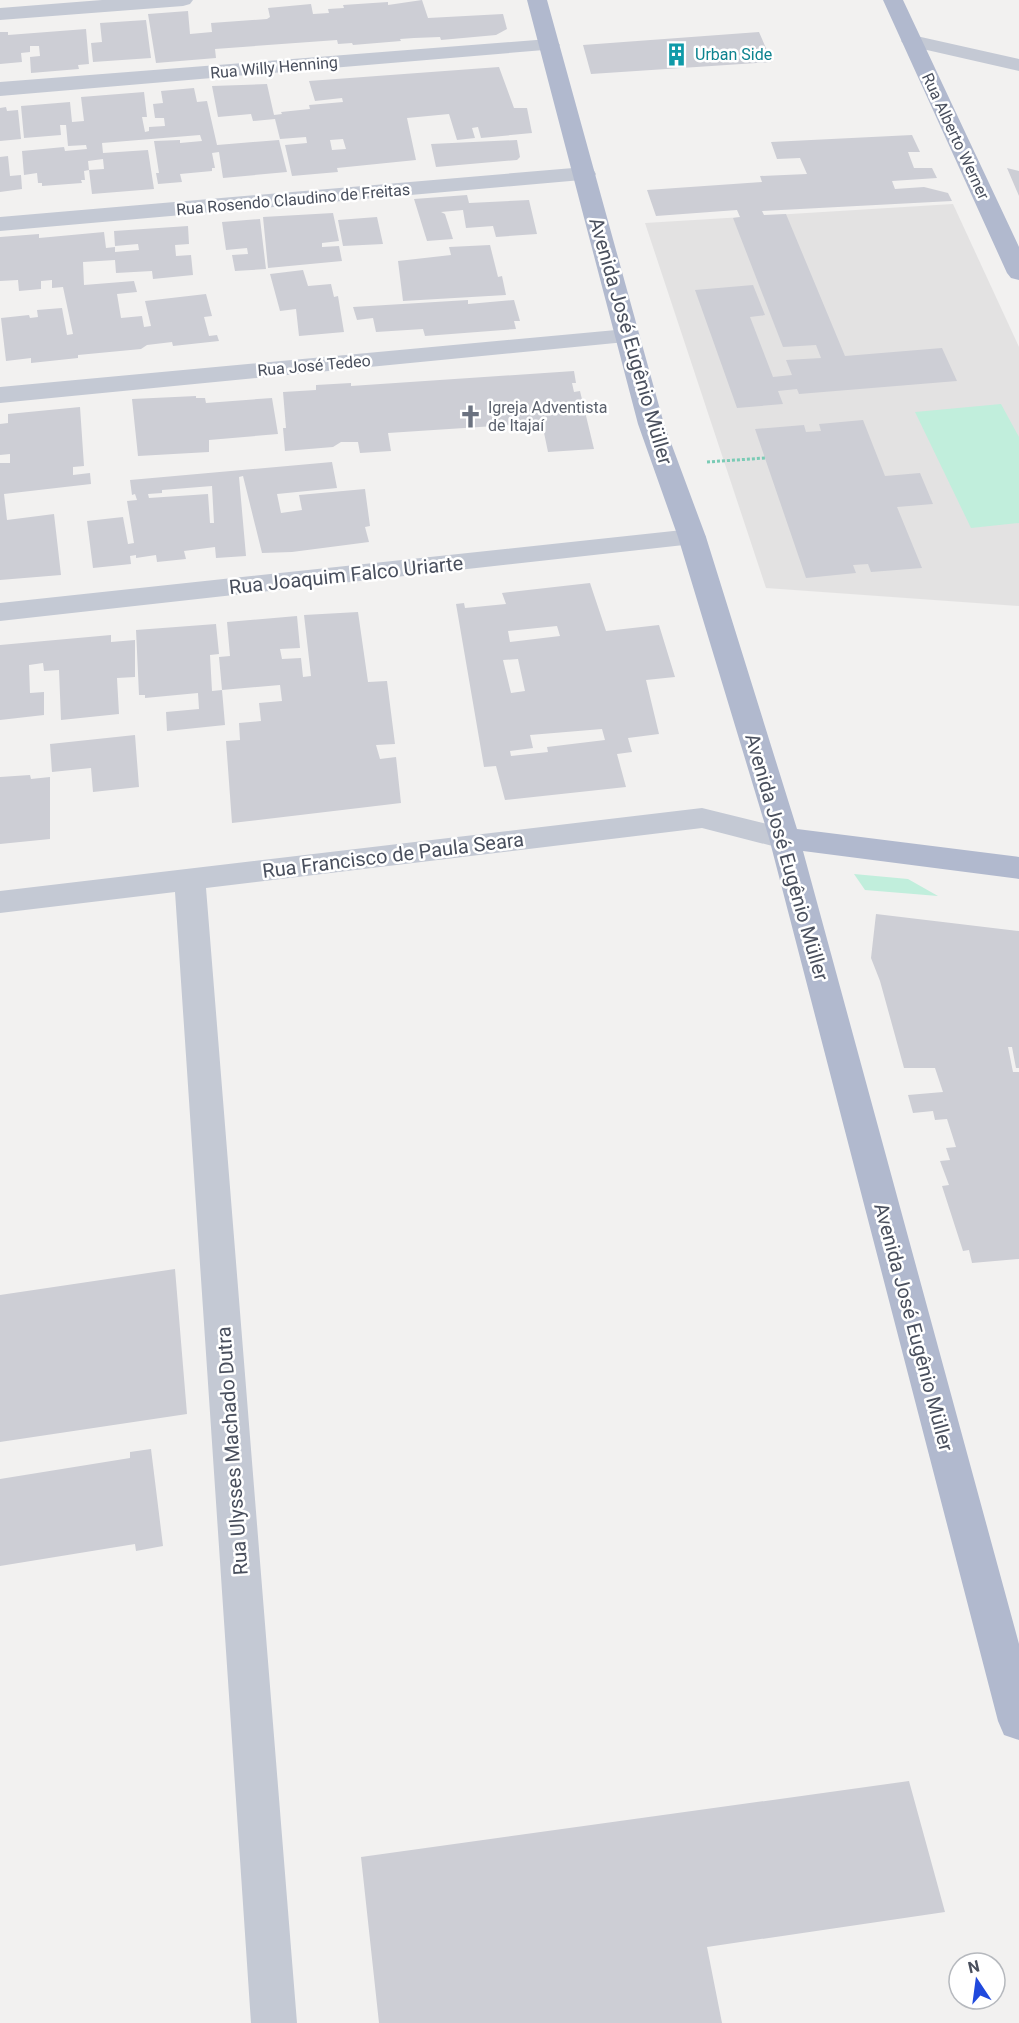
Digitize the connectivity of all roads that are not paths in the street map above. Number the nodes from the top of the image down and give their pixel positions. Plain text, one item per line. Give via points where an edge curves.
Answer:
1 (183, 0) edge
2 (537, 0) edge
3 (893, 0) edge
4 (0, 14) edge
5 (912, 41) junction
6 (549, 45) junction
7 (1019, 65) edge
8 (0, 89) edge
9 (585, 174) junction
10 (0, 224) edge
11 (1019, 273) edge
12 (627, 336) junction
13 (0, 395) edge
14 (692, 537) junction
15 (0, 612) edge
16 (784, 838) junction
17 (1019, 868) edge
18 (190, 879) junction
19 (0, 902) edge
20 (1019, 1720) edge
21 (274, 2023) edge

1 - 4 street
2 - 6 main road, Avenida José Eugênio Müller
3 - 5 main road, Rua Alberto Werner
5 - 7 street
5 - 11 main road, Rua Alberto Werner
6 - 8 street, Rua Willy Henning
6 - 9 main road, Avenida José Eugênio Müller
9 - 10 street, Rua Rosendo Claudino de Freitas
9 - 12 main road, Avenida José Eugênio Müller
12 - 13 street, Rua José Tedeo
12 - 14 main road, Avenida José Eugênio Müller via 651,424
14 - 15 street, Rua Joaquim Falco Uriarte
14 - 16 main road, Avenida José Eugênio Müller
16 - 17 main road
16 - 18 street, Rua Francisco de Paula Seara via 702,818
16 - 20 main road, Avenida José Eugênio Müller
18 - 19 street, Rua Francisco de Paula Seara
18 - 21 street, Rua Ulysses Machado Dutra

